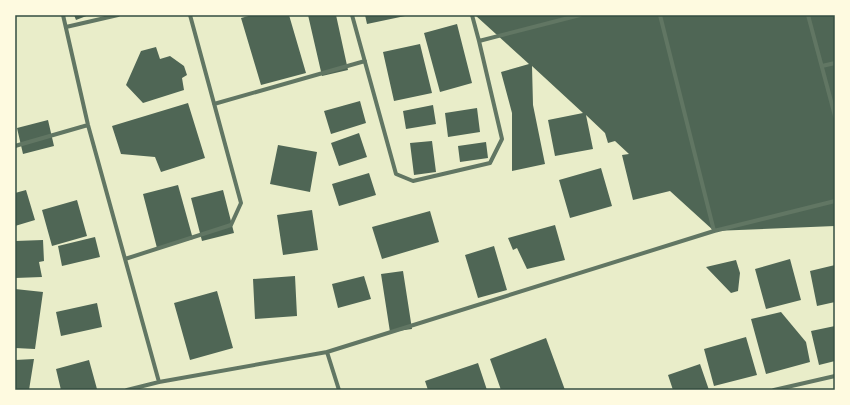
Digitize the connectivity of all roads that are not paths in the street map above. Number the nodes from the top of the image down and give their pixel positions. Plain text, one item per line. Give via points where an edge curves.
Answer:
1 (63, 15) edge
2 (118, 15) edge
3 (190, 15) edge
4 (352, 15) edge
5 (472, 15) edge
6 (580, 15) edge
7 (660, 15) edge
8 (808, 15) edge
9 (66, 27) junction
10 (479, 41) junction
11 (365, 61) junction
12 (835, 63) edge
13 (822, 66) junction
14 (214, 104) junction
15 (835, 116) edge
16 (88, 126) junction
17 (15, 146) edge
18 (835, 201) edge
19 (714, 231) junction
20 (124, 259) junction
21 (327, 352) junction
22 (835, 376) edge
23 (159, 382) junction
24 (127, 390) edge
25 (339, 390) edge
26 (774, 390) edge

1 - 9 street
2 - 9 street
3 - 14 street
4 - 11 street
5 - 10 street
6 - 10 street
7 - 19 street
8 - 13 street
9 - 16 street
10 - 11 street via 502,139 490,163 413,181 396,174
11 - 14 street
12 - 13 street
13 - 15 street
14 - 20 street via 241,203 231,225
16 - 17 street
16 - 20 street
18 - 19 street
19 - 21 street
20 - 23 street
21 - 23 street
21 - 25 street
22 - 26 street
23 - 24 street

